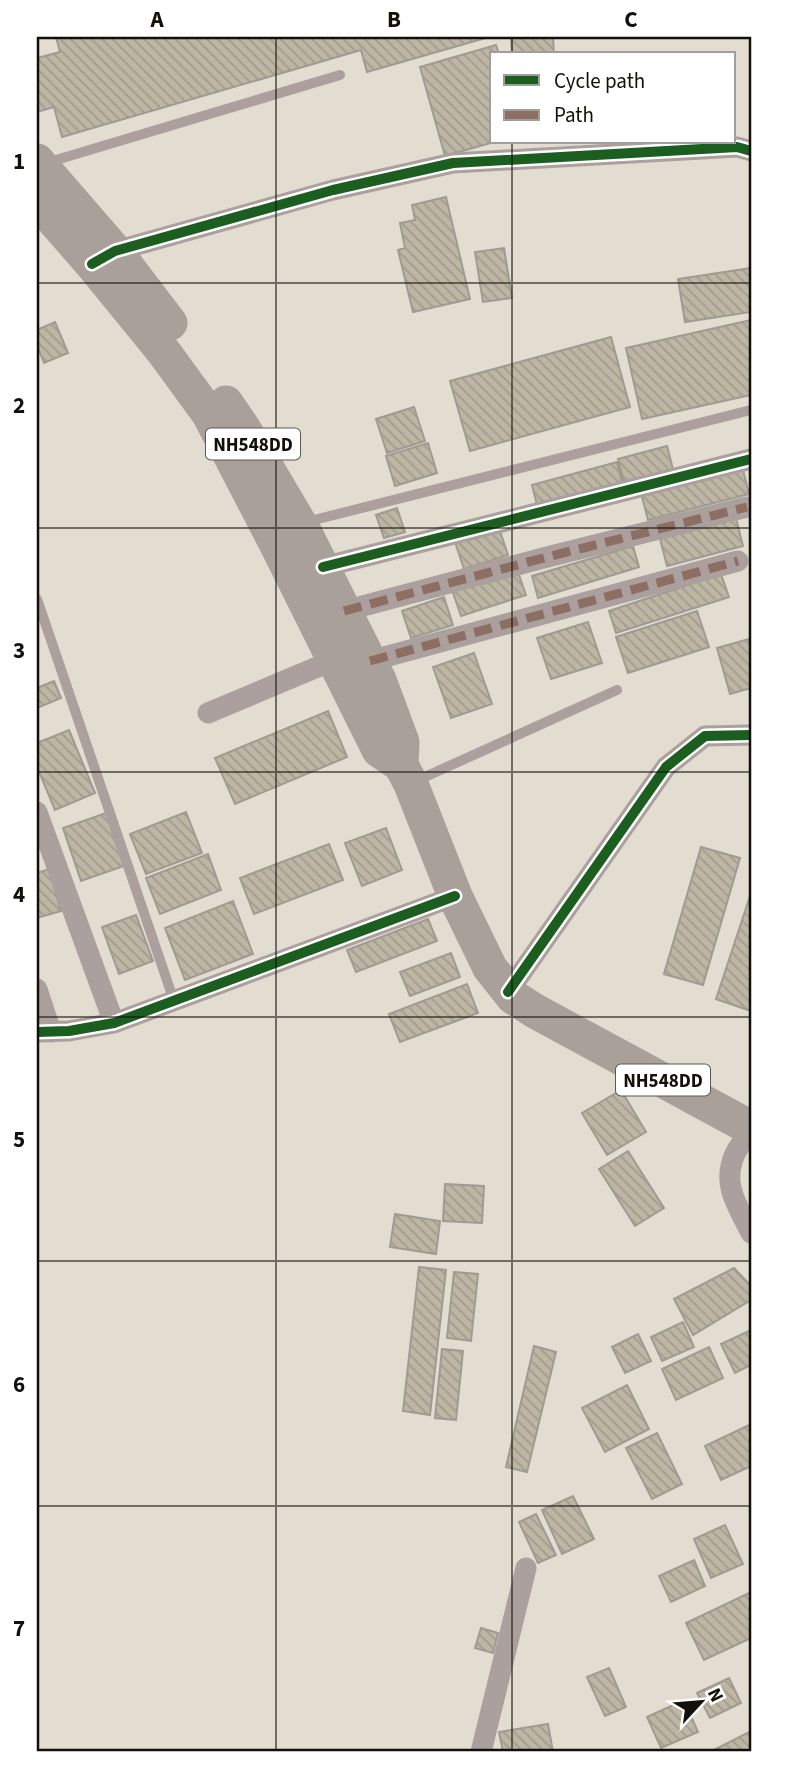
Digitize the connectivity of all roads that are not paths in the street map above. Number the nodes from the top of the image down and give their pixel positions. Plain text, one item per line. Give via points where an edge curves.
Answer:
1 (340, 75) dead end
2 (751, 150) edge
3 (38, 163) edge
4 (37, 201) edge
5 (103, 257) junction
6 (751, 410) edge
7 (751, 459) edge
8 (747, 507) dead end
9 (300, 523) junction
10 (738, 561) dead end
11 (326, 591) junction
12 (37, 599) edge
13 (334, 660) junction
14 (370, 661) junction
15 (617, 690) dead end
16 (208, 713) dead end
17 (751, 735) edge
18 (406, 775) junction
19 (37, 812) edge
20 (455, 897) junction
21 (37, 989) edge
22 (174, 1001) junction
23 (522, 1001) junction
24 (114, 1023) junction
25 (44, 1032) edge
26 (751, 1129) edge
27 (751, 1233) edge
28 (526, 1568) dead end
29 (481, 1752) edge

1 - 3 lane
2 - 5 street via 737,147 453,163 333,190
3 - 5 highway, NH548DD
4 - 5 highway, NH548DD
5 - 9 highway, NH548DD via 186,344
5 - 11 highway, NH548DD
6 - 9 lane
7 - 11 street
8 - 11 street via 538,559
9 - 11 highway, NH548DD
10 - 14 street
11 - 13 highway, NH548DD
11 - 14 highway, NH548DD
12 - 22 lane
13 - 16 street
13 - 18 highway, NH548DD via 379,750
14 - 18 highway, NH548DD via 402,742
15 - 18 lane
17 - 23 street via 705,736 666,767
18 - 20 highway, NH548DD
19 - 24 street
20 - 22 street
20 - 23 highway, NH548DD via 490,968
21 - 25 street
22 - 24 street
23 - 26 highway, NH548DD
24 - 25 street
26 - 27 street via 735,1153 729,1182
28 - 29 street

